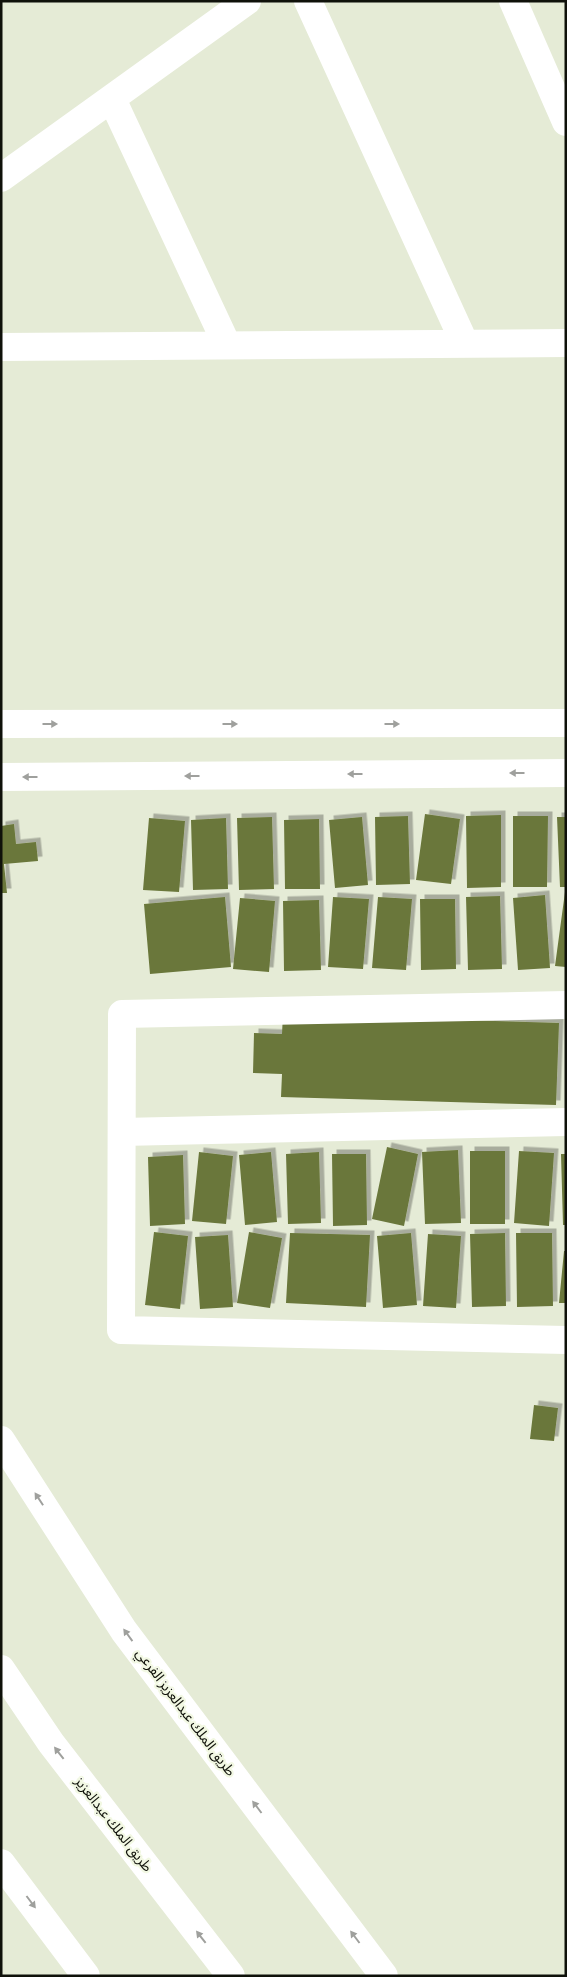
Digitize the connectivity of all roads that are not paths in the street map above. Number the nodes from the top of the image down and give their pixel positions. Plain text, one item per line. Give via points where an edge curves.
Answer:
1 (247, 1) edge
2 (308, 1) edge
3 (513, 1) edge
4 (112, 99) junction
5 (566, 122) edge
6 (1, 178) edge
7 (566, 343) edge
8 (465, 344) junction
9 (227, 346) junction
10 (1, 347) edge
11 (566, 723) edge
12 (1, 724) edge
13 (566, 773) edge
14 (1, 777) edge
15 (566, 1005) edge
16 (566, 1122) edge
17 (122, 1132) junction
18 (566, 1340) edge
19 (1, 1440) edge
20 (1, 1670) edge
21 (1, 1863) edge
22 (86, 1976) edge
23 (231, 1976) edge
24 (384, 1976) edge

1 - 4 main road
2 - 8 main road
3 - 5 main road
4 - 6 main road
4 - 9 main road
7 - 8 main road
8 - 9 main road
9 - 10 main road
12 -> 11 main road
13 -> 14 main road
15 - 17 main road via 122,1014
16 - 17 main road
17 - 18 main road via 121,1330
24 -> 19 main road, طريق الملك عبدالعزيز الفرعي via 124,1631
23 -> 20 main road, طريق الملك عبدالعزيز via 51,1743
21 -> 22 main road

